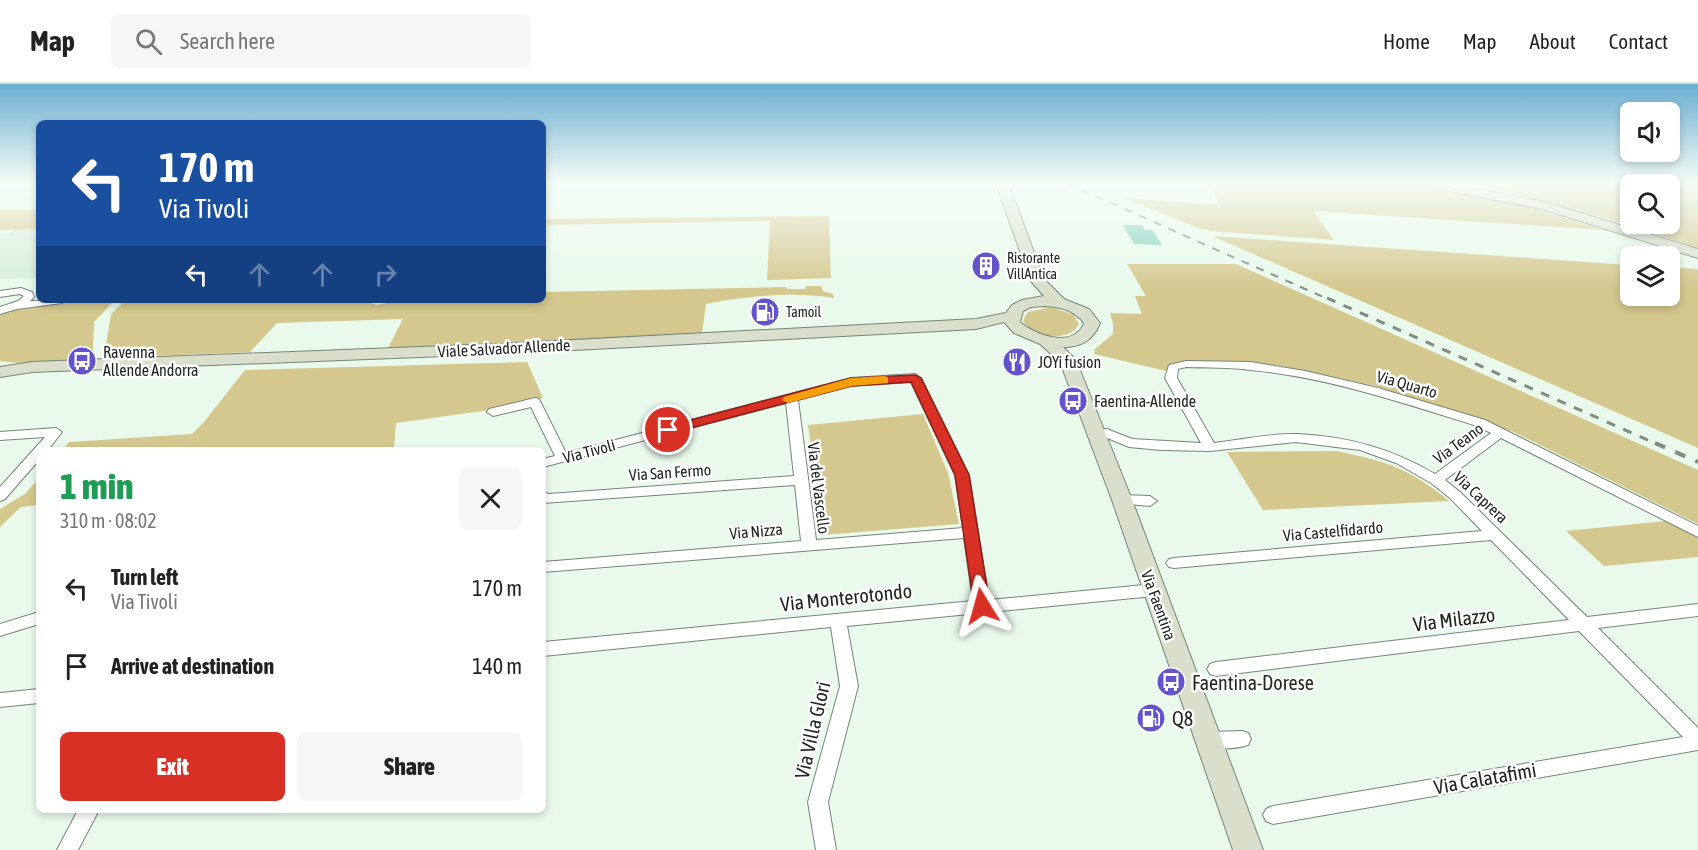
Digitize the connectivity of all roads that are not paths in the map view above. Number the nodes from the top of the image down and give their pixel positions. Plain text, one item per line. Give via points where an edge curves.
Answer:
1 (1014, 219) edge
2 (1586, 219) edge
3 (1698, 254) edge
4 (1037, 280) junction
5 (0, 294) edge
6 (34, 296) edge
7 (1032, 302) junction
8 (1058, 302) junction
9 (46, 303) edge
10 (2, 311) edge
11 (1014, 323) junction
12 (1046, 341) joint
13 (1072, 350) junction
14 (0, 364) edge
15 (32, 368) junction
16 (0, 372) edge
17 (792, 399) junction
18 (493, 412) dead end
19 (1501, 432) junction
20 (1095, 433) junction
21 (0, 436) edge
22 (43, 447) edge
23 (1210, 447) junction
24 (36, 456) edge
25 (562, 457) junction
26 (546, 462) edge
27 (800, 480) junction
28 (1436, 480) junction
29 (0, 496) edge
30 (546, 498) edge
31 (1122, 500) junction
32 (1150, 501) dead end
33 (972, 532) junction
34 (1698, 532) edge
35 (1495, 535) junction
36 (809, 544) junction
37 (1174, 563) dead end
38 (546, 567) edge
39 (1154, 590) junction
40 (982, 606) junction
41 (1698, 610) edge
42 (36, 619) edge
43 (838, 620) junction
44 (1583, 624) junction
45 (0, 630) edge
46 (546, 649) edge
47 (1216, 669) dead end
48 (36, 696) edge
49 (0, 700) edge
50 (1208, 740) junction
51 (1242, 740) dead end
52 (1698, 741) edge
53 (87, 813) edge
54 (1273, 815) dead end
55 (67, 850) edge
56 (826, 850) edge
57 (1248, 850) edge

1 - 4 main road
2 - 3 main road
4 - 7 main road
4 - 8 main road
5 - 6 street via 21,291
6 - 10 street
7 - 8 main road
7 - 11 main road via 1014,310
8 - 13 main road via 1081,310 1092,323 1091,330
9 - 10 street
11 - 12 main road, Viale Salvador Allende
11 - 15 main road, Viale Salvador Allende
12 - 13 main road, Via Faentina
13 - 20 main road, Via Faentina
14 - 15 main road, Viale Salvador Allende
15 - 16 main road, Viale Salvador Allende
17 - 25 street, Via Tivoli
17 - 27 street, Via del Vascello
17 - 33 street, Via Tivoli via 851,382 915,378 962,475
18 - 25 street via 535,402
19 - 23 street, Via Quarto via 1418,404 1305,375 1250,366 1173,367 1171,378
19 - 28 street, Via Teano
19 - 34 street, Via Quarto
20 - 23 street, Via Caprera via 1107,433 1129,443
20 - 31 main road, Via Faentina
21 - 22 street via 56,432
23 - 28 street, Via Caprera via 1296,438 1362,446 1401,460
24 - 29 street
25 - 26 street, Via Tivoli
27 - 30 street, Via San Fermo
27 - 36 street, Via del Vascello
28 - 35 street, Via Caprera
31 - 32 street
31 - 39 main road, Via Faentina
33 - 36 street, Via Nizza
33 - 40 street
35 - 37 street, Via Castelfidardo
35 - 44 street, Via Caprera
36 - 38 street, Via Nizza
39 - 40 street, Via Monterotondo
39 - 50 main road, Via Faentina
40 - 43 street, Via Monterotondo
41 - 44 street, Via Milazzo
42 - 45 street
43 - 46 street, Via Monterotondo
43 - 56 street, Via Villa Glori via 849,686 818,802
44 - 47 street, Via Milazzo
44 - 52 street, Via Caprera
48 - 49 street
50 - 51 street
50 - 57 main road, Via Faentina
52 - 54 street, Via Calatafimi
53 - 55 street

